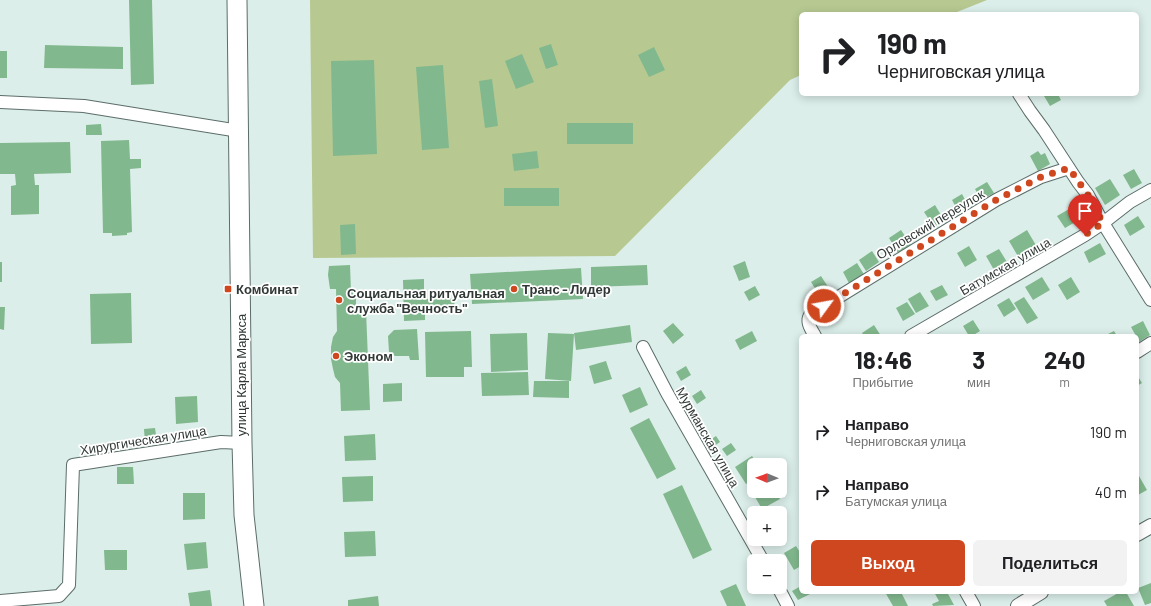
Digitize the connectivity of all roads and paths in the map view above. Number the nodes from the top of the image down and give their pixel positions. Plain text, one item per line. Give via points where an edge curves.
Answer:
1 (237, 0) edge
2 (1020, 96) edge
3 (0, 102) edge
4 (239, 131) junction
5 (1069, 168) junction
6 (1151, 190) edge
7 (1103, 223) junction
8 (1151, 300) edge
9 (814, 334) edge
10 (914, 334) edge
11 (1151, 343) edge
12 (643, 347) dead end
13 (1139, 351) edge
14 (242, 443) junction
15 (1151, 526) edge
16 (1139, 533) edge
17 (759, 554) edge
18 (782, 594) edge
19 (967, 594) edge
20 (1038, 594) edge
21 (0, 601) edge
22 (254, 606) edge
23 (788, 606) edge
24 (974, 606) edge
25 (1018, 606) edge

1 - 4 highway, улица Карла Маркса
2 - 5 street
3 - 4 street via 84,106
4 - 14 highway, улица Карла Маркса
5 - 7 street
5 - 9 street, Орловский переулок via 1041,177 996,200 811,314 808,323
6 - 7 street, Батумская улица via 1130,202
7 - 8 street
7 - 10 street, Батумская улица
11 - 13 street
12 - 17 street, Мурманская улица via 670,400
14 - 21 street, Хирургическая улица via 221,442 73,465 69,586 59,596
14 - 22 highway, улица Карла Маркса via 244,515
15 - 16 street
18 - 23 street
19 - 24 street
20 - 25 street

